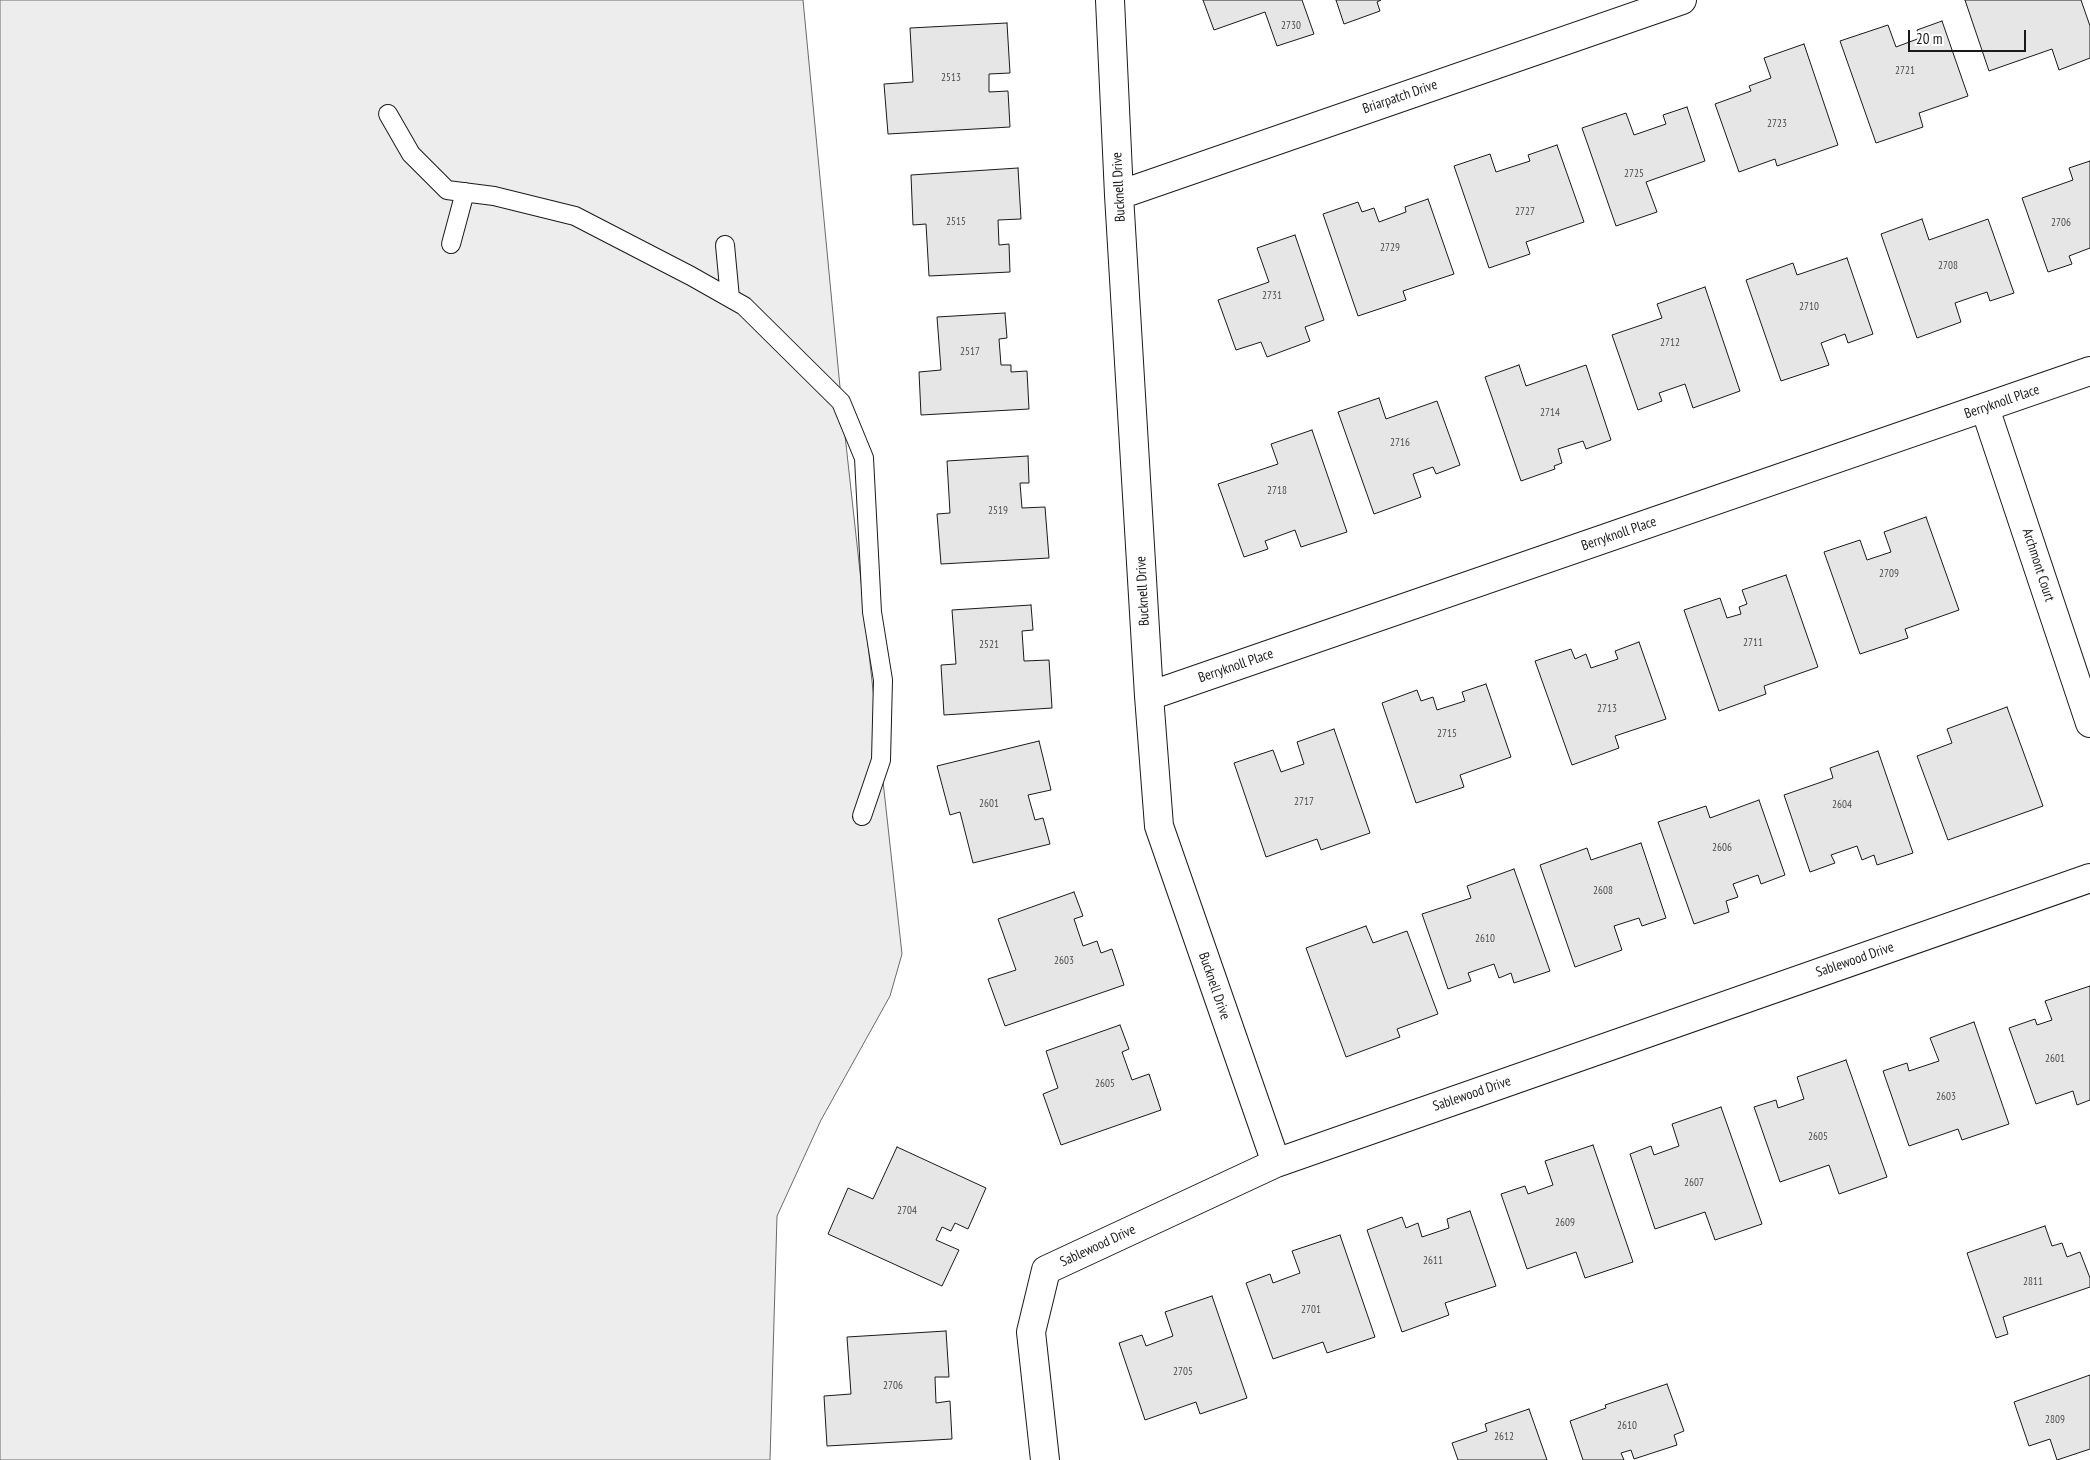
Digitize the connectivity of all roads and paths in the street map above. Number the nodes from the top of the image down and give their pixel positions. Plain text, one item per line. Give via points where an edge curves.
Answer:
1 (1110, 0) edge
2 (1682, 0) edge
3 (388, 114) dead end
4 (465, 192) junction
5 (1119, 195) junction
6 (451, 244) dead end
7 (725, 245) dead end
8 (730, 298) junction
9 (2090, 371) edge
10 (1985, 408) junction
11 (1149, 696) junction
12 (2090, 723) edge
13 (862, 816) dead end
14 (2090, 878) edge
15 (1276, 1163) junction
16 (1045, 1460) edge

1 - 5 street, Bucknell Drive
2 - 5 street, Briarpatch Drive
3 - 4 lane via 411,154 447,190
4 - 6 lane
4 - 8 lane via 575,216
5 - 11 street, Bucknell Drive
7 - 8 lane
8 - 13 lane via 744,306 841,402 864,458 872,612 883,680 881,760
9 - 10 street, Berryknoll Place
10 - 11 street, Berryknoll Place
10 - 12 street, Archmont Court
11 - 15 street, Bucknell Drive via 1159,826
14 - 15 street, Sablewood Drive
15 - 16 street, Sablewood Drive via 1046,1270 1030,1332

